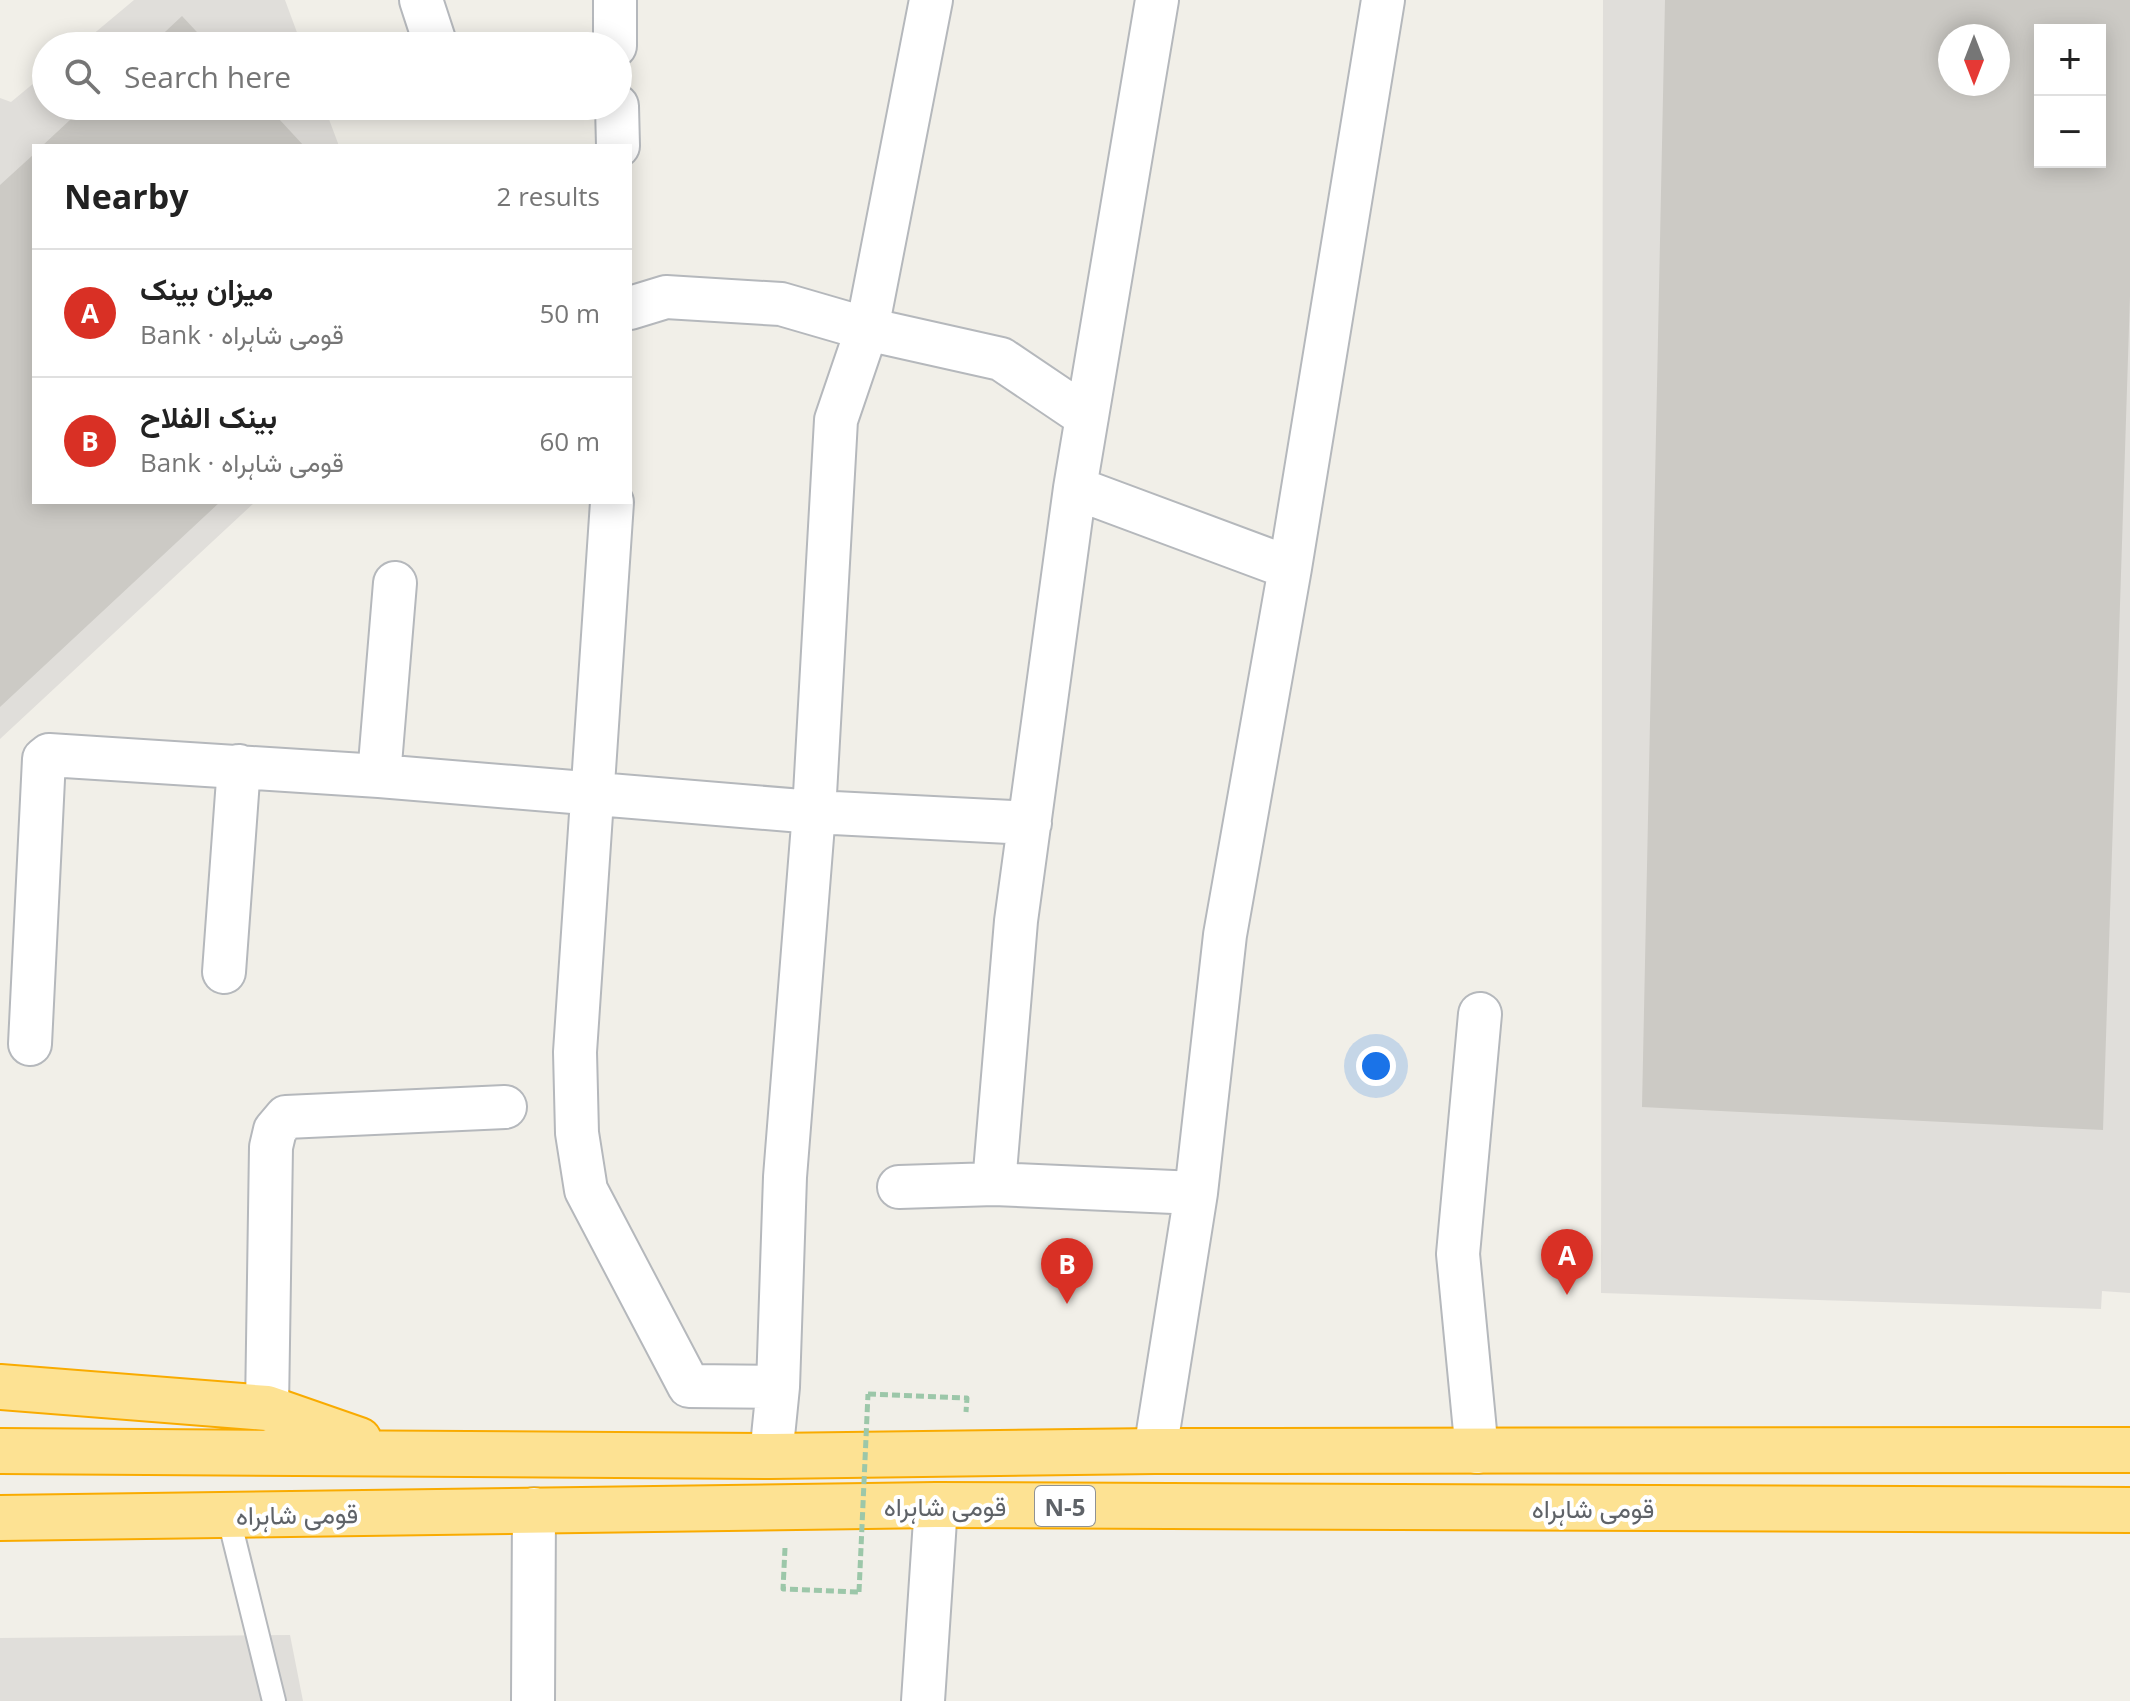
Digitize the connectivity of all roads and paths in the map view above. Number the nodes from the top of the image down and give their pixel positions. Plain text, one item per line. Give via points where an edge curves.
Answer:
1 (421, 0) edge
2 (615, 0) edge
3 (931, 0) edge
4 (1157, 0) edge
5 (1383, 0) edge
6 (431, 32) edge
7 (615, 32) edge
8 (617, 120) edge
9 (618, 144) edge
10 (632, 307) edge
11 (867, 329) junction
12 (1087, 417) junction
13 (1075, 488) junction
14 (612, 504) edge
15 (1290, 568) junction
16 (395, 583) dead end
17 (239, 766) junction
18 (379, 776) junction
19 (592, 793) junction
20 (814, 812) junction
21 (1030, 823) junction
22 (224, 972) dead end
23 (1480, 1014) dead end
24 (30, 1044) dead end
25 (505, 1107) dead end
26 (994, 1184) junction
27 (899, 1187) dead end
28 (1196, 1193) junction
29 (0, 1387) edge
30 (778, 1387) junction
31 (967, 1398) dead end
32 (267, 1408) junction
33 (2, 1450) edge
34 (2130, 1450) edge
35 (390, 1451) junction
36 (1155, 1451) junction
37 (1477, 1452) junction
38 (771, 1456) junction
39 (936, 1505) junction
40 (534, 1509) junction
41 (2130, 1510) edge
42 (228, 1515) junction
43 (0, 1518) edge
44 (783, 1589) dead end
45 (274, 1701) edge
46 (533, 1701) edge
47 (923, 1701) edge

1 - 6 street
2 - 7 street
3 - 11 street
4 - 12 street
5 - 15 street
8 - 9 street
10 - 11 street via 666,297 781,304
11 - 12 street via 1001,359
11 - 20 street via 836,420
12 - 13 street
13 - 15 street
13 - 21 street
14 - 19 street
15 - 28 street via 1225,935
16 - 18 street
17 - 18 street
17 - 22 street
17 - 24 street via 54,755 44,759
18 - 19 street
19 - 20 street
19 - 30 street via 575,1052 577,1133 586,1190 689,1386
20 - 21 street
20 - 30 street via 785,1177
21 - 26 street via 1016,921
23 - 37 street via 1458,1254
25 - 32 street via 286,1117 275,1130
26 - 27 street
26 - 28 street
28 - 36 street
29 - 32 highway
30 - 38 street
31 - 44 path, bridge via 868,1394 859,1592
32 - 35 highway
33 - 35 highway, قومی شاہراہ / N-5
34 - 37 highway, قومی شاہراہ / N-5
35 - 38 highway, قومی شاہراہ / N-5
36 - 37 highway, قومی شاہراہ / N-5
36 - 38 highway, قومی شاہراہ / N-5
39 - 40 highway, قومی شاہراہ / N-5
39 - 41 highway, قومی شاہراہ / N-5
39 - 47 street
40 - 42 highway, قومی شاہراہ / N-5
40 - 46 street
42 - 43 highway, قومی شاہراہ / N-5
42 - 45 lane

